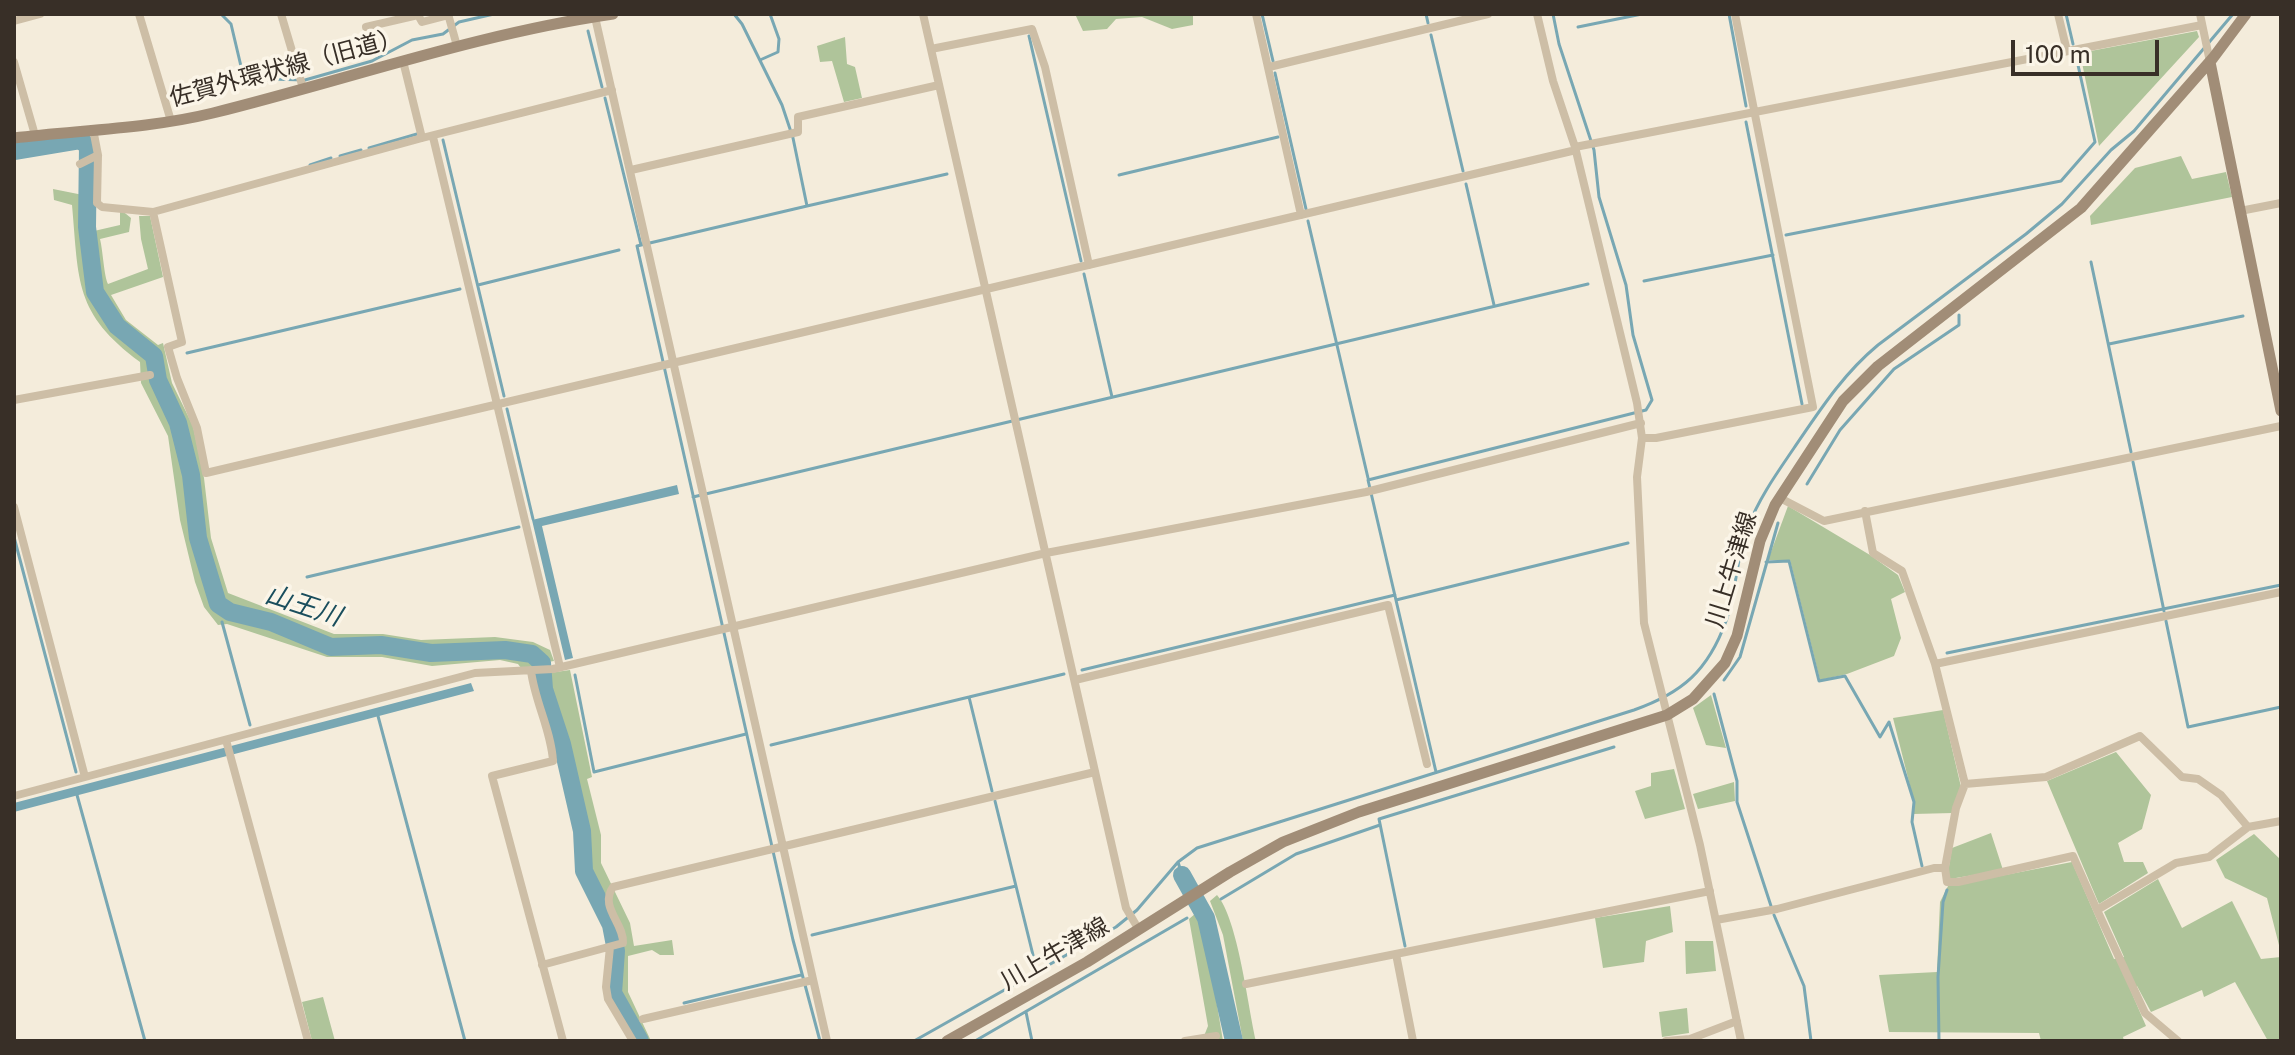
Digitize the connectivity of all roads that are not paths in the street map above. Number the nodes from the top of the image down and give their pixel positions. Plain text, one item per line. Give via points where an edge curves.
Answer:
1 (40, 14) edge
2 (139, 14) edge
3 (281, 14) edge
4 (613, 14) edge
5 (923, 14) edge
6 (1256, 14) edge
7 (1488, 14) edge
8 (1537, 14) edge
9 (1735, 14) edge
10 (2058, 14) edge
11 (2200, 14) edge
12 (2246, 14) edge
13 (395, 17) edge
14 (449, 17) edge
15 (595, 17) junction
16 (14, 21) edge
17 (2202, 25) junction
18 (366, 27) dead end
19 (456, 40) junction
20 (931, 49) junction
21 (2067, 51) junction
22 (403, 61) junction
23 (14, 62) edge
24 (2210, 62) junction
25 (1269, 67) junction
26 (939, 85) junction
27 (303, 88) junction
28 (612, 90) junction
29 (1754, 112) junction
30 (171, 121) junction
31 (93, 129) junction
32 (35, 135) junction
33 (433, 137) junction
34 (14, 138) edge
35 (422, 138) junction
36 (1575, 148) junction
37 (98, 155) junction
38 (80, 164) dead end
39 (631, 170) junction
40 (2281, 203) edge
41 (2240, 211) junction
42 (153, 212) junction
43 (1301, 215) junction
44 (1089, 265) junction
45 (985, 290) junction
46 (674, 363) junction
47 (150, 375) dead end
48 (14, 400) edge
49 (496, 405) junction
50 (2281, 411) edge
51 (1641, 423) junction
52 (2281, 426) edge
53 (1642, 438) junction
54 (1780, 498) junction
55 (14, 507) edge
56 (1865, 511) junction
57 (1046, 553) junction
58 (2281, 592) edge
59 (734, 626) junction
60 (1935, 664) junction
61 (556, 668) junction
62 (531, 671) junction
63 (1075, 680) junction
64 (1666, 711) junction
65 (226, 740) junction
66 (1427, 764) dead end
67 (1095, 772) junction
68 (85, 777) junction
69 (1965, 784) junction
70 (14, 796) edge
71 (2281, 821) edge
72 (2248, 827) junction
73 (783, 846) junction
74 (1945, 868) junction
75 (1710, 891) junction
76 (2097, 910) junction
77 (1716, 920) junction
78 (1136, 925) junction
79 (610, 947) junction
80 (1396, 954) junction
81 (542, 965) junction
82 (813, 980) junction
83 (1246, 984) dead end
84 (643, 1019) dead end
85 (1737, 1021) junction
86 (1216, 1036) dead end
87 (308, 1041) edge
88 (563, 1041) edge
89 (633, 1041) edge
90 (827, 1041) edge
91 (947, 1041) edge
92 (1185, 1041) edge
93 (1413, 1041) edge
94 (1666, 1041) edge
95 (1741, 1041) edge
96 (2178, 1041) edge

1 - 16 street
2 - 30 street
3 - 27 street
4 - 15 main road, 佐賀外環状線（旧道）
5 - 20 street
6 - 25 street
7 - 25 street
8 - 36 street
9 - 29 street
10 - 21 street
11 - 17 street
12 - 24 main road, 川上牛津線
13 - 14 street via 418,15 422,22
13 - 18 street
14 - 19 street
15 - 19 main road, 佐賀外環状線（旧道）
15 - 28 street
17 - 21 street
17 - 24 street
19 - 22 main road, 佐賀外環状線（旧道）
20 - 26 street
20 - 44 street via 1032,29
21 - 29 street
22 - 27 main road, 佐賀外環状線（旧道）
22 - 35 street
23 - 32 street
24 - 41 main road
24 - 54 main road, 川上牛津線 via 2081,208 1878,366 1843,401
25 - 43 street
26 - 39 street via 798,117 798,132
26 - 45 street
27 - 30 main road, 佐賀外環状線（旧道）
28 - 33 street
28 - 39 street
29 - 36 street
29 - 53 street via 1813,407
30 - 31 main road, 佐賀外環状線（旧道）
31 - 32 main road, 佐賀外環状線（旧道）
31 - 37 street
32 - 34 main road, 佐賀外環状線（旧道）
33 - 35 street
33 - 49 street
35 - 42 street
36 - 43 street
36 - 51 street
37 - 38 street
37 - 42 street via 97,203
39 - 46 street
40 - 41 street
41 - 50 main road
42 - 49 street via 182,342 168,347 197,428 206,473
43 - 44 street
44 - 45 street
45 - 46 street
45 - 57 street
46 - 49 street
46 - 59 street
47 - 48 street
49 - 61 street
51 - 53 street
51 - 57 street via 1371,491
52 - 56 street
53 - 64 street via 1637,477 1644,623
54 - 56 street via 1824,521
54 - 64 main road, 川上牛津線 via 1760,541 1737,636 1725,663 1693,699
55 - 68 street
56 - 60 street via 1873,553 1902,571
57 - 59 street
57 - 63 street
58 - 60 street
59 - 61 street
59 - 73 street
60 - 69 street
61 - 62 street
62 - 65 street via 475,673
62 - 81 street via 553,761 492,776
63 - 66 street via 1388,605
63 - 67 street
64 - 75 street
64 - 78 main road, 川上牛津線 via 1332,821 1283,842
65 - 68 street
65 - 87 street
67 - 73 street
67 - 78 street via 1126,908
68 - 70 street
69 - 72 street via 2046,777 2140,736 2182,777 2198,779 2221,795
69 - 74 street
71 - 72 street
72 - 76 street via 2209,857 2176,863
73 - 79 street via 613,887 608,904 623,943
73 - 82 street
74 - 76 street via 1947,882 1958,882 2073,856
74 - 77 street
75 - 77 street
75 - 80 street
76 - 96 street via 2145,1013
77 - 85 street
78 - 91 main road, 川上牛津線
79 - 81 street
79 - 89 street via 608,999
80 - 83 street
80 - 93 street
81 - 88 street
82 - 84 street
82 - 90 street
85 - 94 street via 1690,1039
85 - 95 street
86 - 92 street

